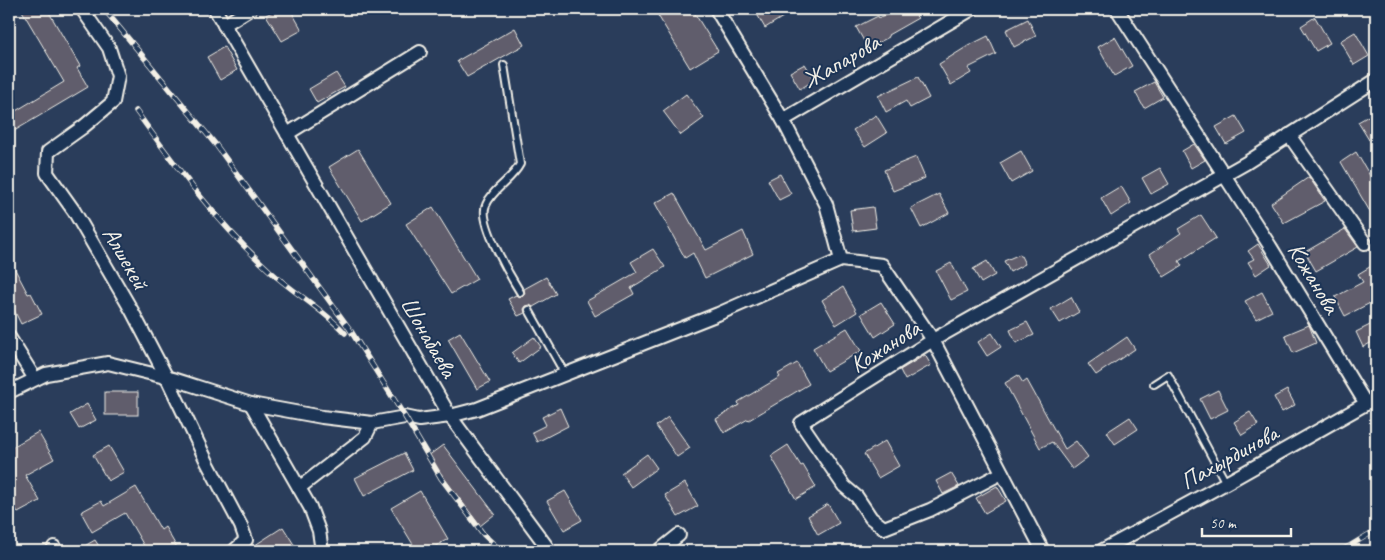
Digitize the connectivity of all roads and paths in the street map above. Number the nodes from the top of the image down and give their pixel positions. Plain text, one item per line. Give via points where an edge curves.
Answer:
1 (82, 9) edge
2 (215, 9) edge
3 (250, 9) edge
4 (716, 9) edge
5 (972, 9) edge
6 (1117, 9) edge
7 (224, 25) junction
8 (420, 52) dead end
9 (504, 65) dead end
10 (1376, 80) edge
11 (783, 120) junction
12 (287, 134) junction
13 (1289, 135) junction
14 (1224, 175) junction
15 (1365, 243) dead end
16 (841, 260) junction
17 (520, 292) dead end
18 (530, 310) dead end
19 (9, 338) edge
20 (933, 340) junction
21 (565, 374) junction
22 (167, 378) junction
23 (35, 379) junction
24 (1154, 384) dead end
25 (9, 392) edge
26 (1371, 401) edge
27 (252, 404) junction
28 (450, 416) junction
29 (372, 424) junction
30 (1002, 473) junction
31 (1226, 483) junction
32 (299, 488) junction
33 (679, 535) dead end
34 (234, 551) edge
35 (322, 551) edge
36 (550, 551) edge
37 (659, 551) edge
38 (1043, 551) edge
39 (1101, 551) edge

1 - 22 street, Алшекей via 109,48 118,76 113,102 48,152 47,173 74,211
2 - 7 street, Шонабаева
3 - 7 street
4 - 11 street
5 - 11 street, Жапарова
6 - 14 street, Кожанова
7 - 12 street, Шонабаева
8 - 12 street
9 - 17 lane via 520,164 485,205 484,217
10 - 13 street, Кожанова
11 - 16 street via 826,204
12 - 28 street, Шонабаева
13 - 14 street, Кожанова
13 - 15 street
14 - 20 street, Кожанова
14 - 26 street, Кожанова
16 - 20 street via 882,265
16 - 21 street via 718,314
18 - 21 lane
19 - 23 street
20 - 30 street
20 - 30 street, Кожанова via 801,422 844,486 858,497 871,518 884,528 930,510
21 - 28 street via 477,409
22 - 23 street via 108,363 46,374
22 - 27 street
22 - 34 street, Алшекей via 241,526 246,540
23 - 25 street
24 - 31 lane via 1168,375
26 - 31 street, Пахырдинова
27 - 29 street
27 - 32 street
28 - 29 street via 419,420 405,417
28 - 36 street, Шонабаева
29 - 32 street via 365,437
30 - 38 street
31 - 39 street, Пахырдинова
32 - 35 street via 320,531
33 - 37 street

